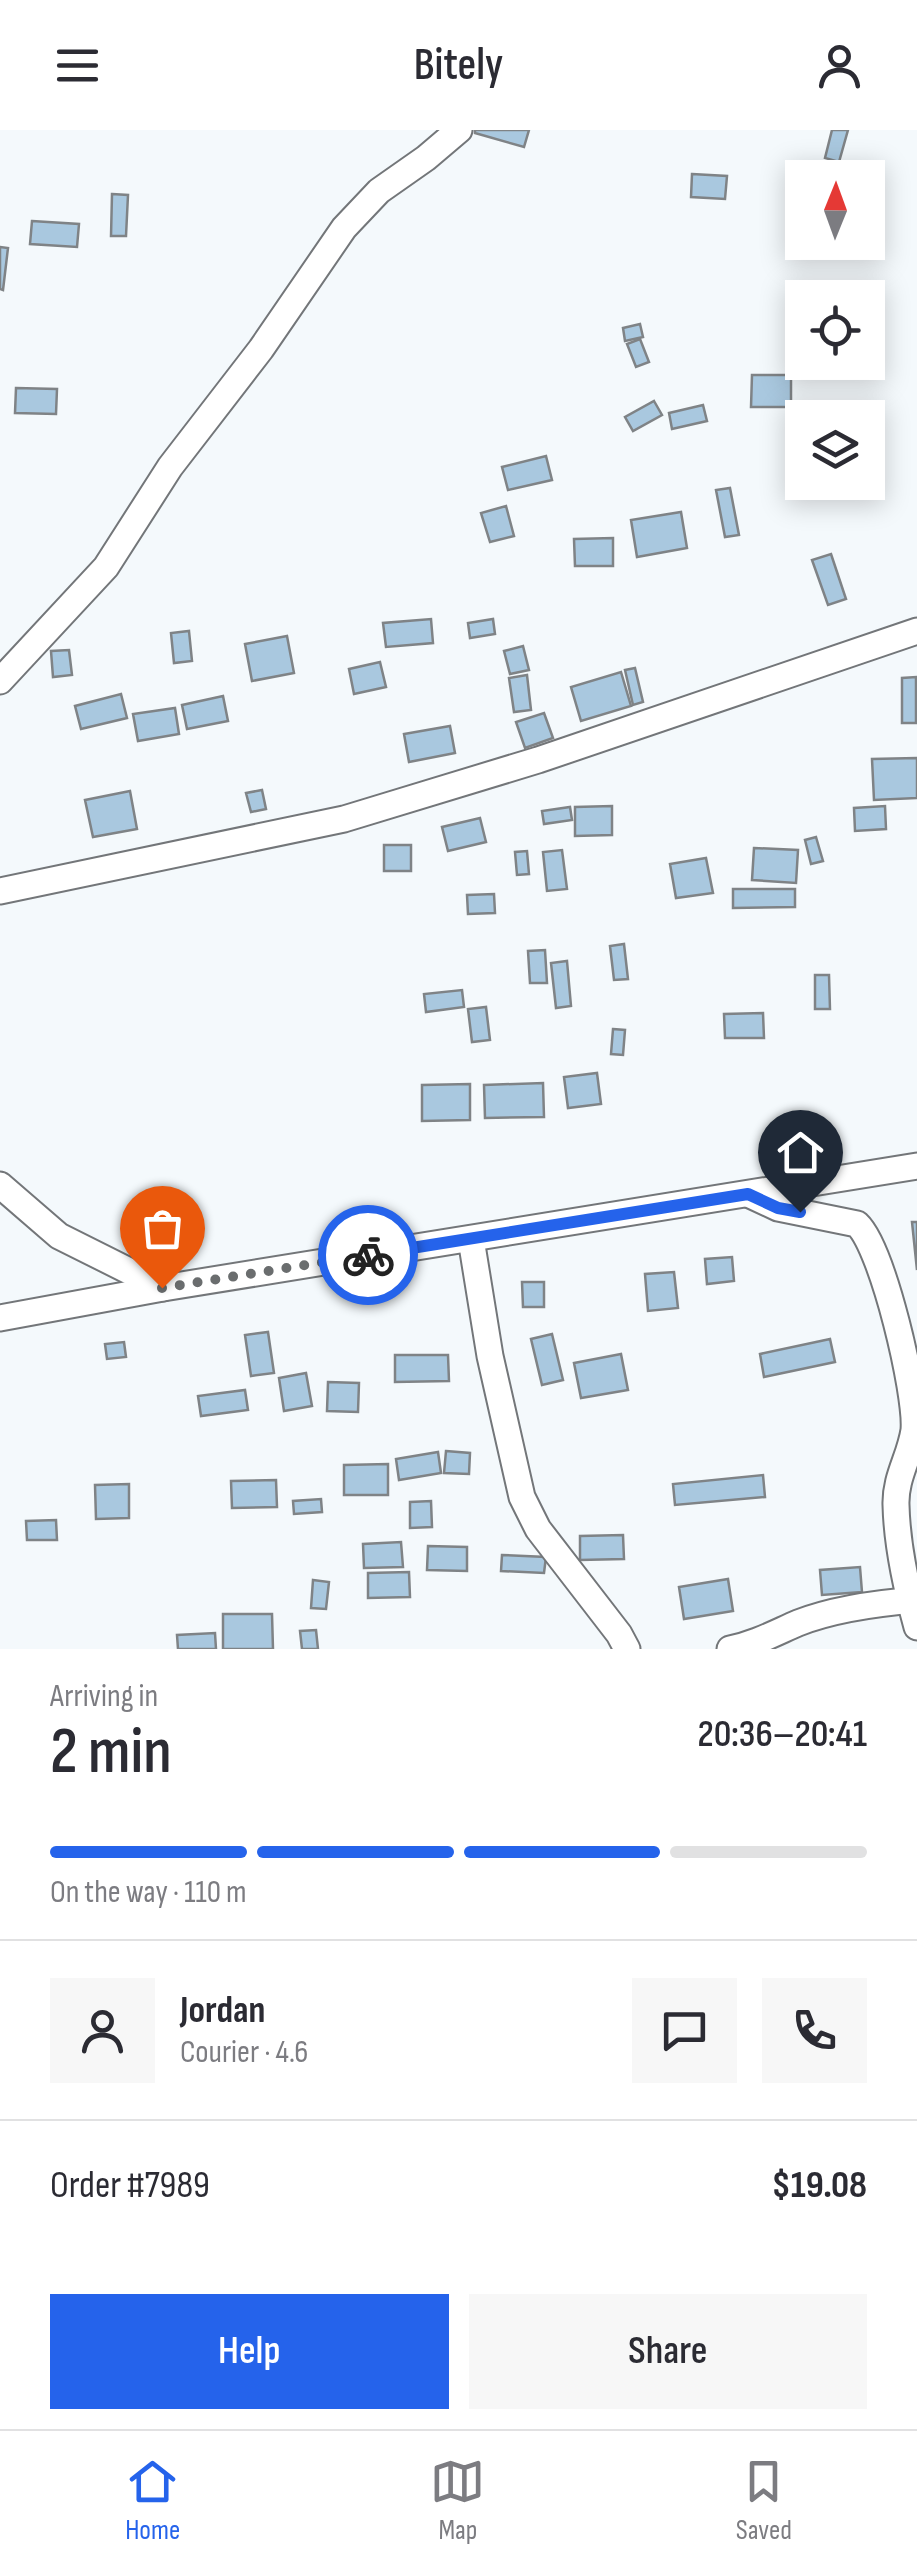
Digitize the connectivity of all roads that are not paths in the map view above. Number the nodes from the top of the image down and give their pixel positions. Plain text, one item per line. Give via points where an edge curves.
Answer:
1 (459, 130) edge
2 (917, 632) edge
3 (0, 680) edge
4 (0, 891) edge
5 (917, 1166) edge
6 (0, 1185) edge
7 (748, 1194) junction
8 (472, 1238) junction
9 (162, 1288) junction
10 (0, 1318) edge
11 (913, 1601) edge
12 (917, 1627) edge
13 (626, 1649) edge
14 (730, 1649) edge

1 - 3 street via 379,191 344,228 106,566
2 - 4 street via 344,819
5 - 7 street
6 - 9 street via 59,1236
7 - 8 street
7 - 11 street via 778,1208 857,1224 879,1260 915,1412 896,1482 902,1574
8 - 9 street
8 - 13 street via 522,1496 538,1529
9 - 10 street
11 - 12 street
11 - 14 street via 831,1613

